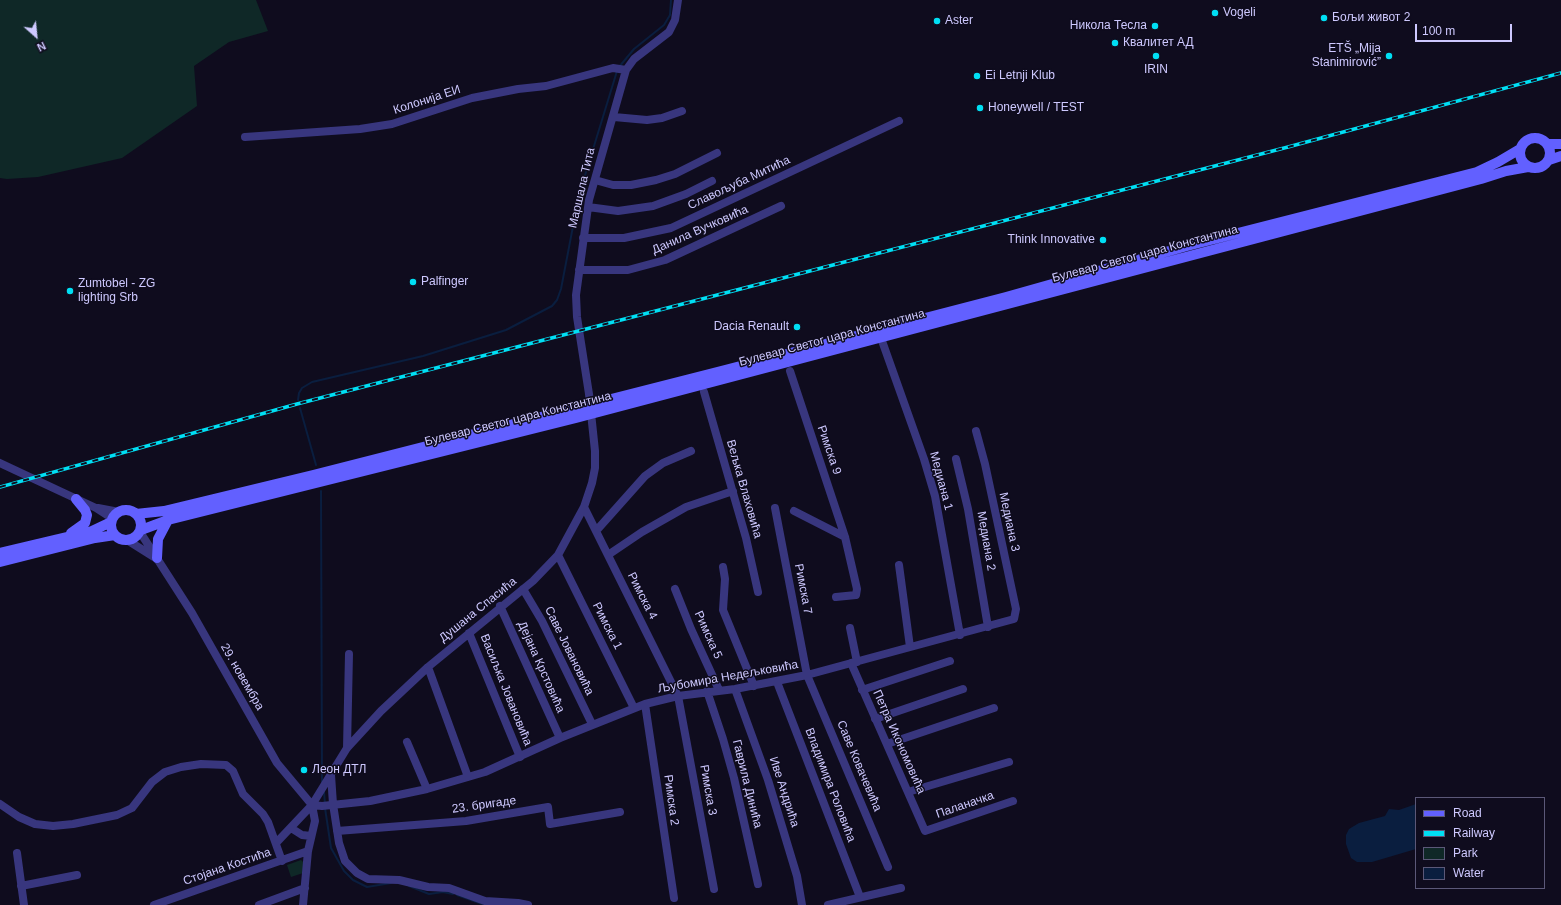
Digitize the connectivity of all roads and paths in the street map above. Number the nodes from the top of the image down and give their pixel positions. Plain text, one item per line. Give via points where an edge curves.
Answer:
1 (678, 0) edge
2 (620, 69) junction
3 (682, 111) dead end
4 (614, 117) junction
5 (899, 121) dead end
6 (245, 137) dead end
7 (1547, 144) junction
8 (1561, 144) edge
9 (1520, 149) junction
10 (717, 153) dead end
11 (1561, 156) edge
12 (1549, 160) junction
13 (1528, 167) junction
14 (595, 180) junction
15 (712, 181) dead end
16 (781, 206) dead end
17 (588, 207) junction
18 (583, 238) junction
19 (579, 270) junction
20 (881, 338) junction
21 (790, 371) dead end
22 (704, 392) dead end
23 (591, 409) junction
24 (976, 431) dead end
25 (691, 452) dead end
26 (956, 459) dead end
27 (0, 462) edge
28 (733, 490) junction
29 (76, 499) junction
30 (584, 507) junction
31 (775, 508) dead end
32 (794, 511) dead end
33 (136, 514) junction
34 (114, 518) junction
35 (168, 520) junction
36 (140, 531) junction
37 (596, 531) junction
38 (115, 535) junction
39 (845, 537) junction
40 (61, 538) junction
41 (127, 540) junction
42 (0, 553) edge
43 (608, 554) junction
44 (558, 555) junction
45 (157, 558) junction
46 (0, 562) edge
47 (899, 565) dead end
48 (723, 567) dead end
49 (523, 589) junction
50 (675, 589) dead end
51 (758, 592) dead end
52 (836, 597) dead end
53 (500, 606) junction
54 (1014, 619) joint
55 (988, 627) junction
56 (850, 628) dead end
57 (469, 632) junction
58 (960, 635) junction
59 (910, 647) junction
60 (349, 654) dead end
61 (950, 661) dead end
62 (854, 662) junction
63 (428, 667) junction
64 (807, 675) junction
65 (777, 682) junction
66 (754, 686) junction
67 (963, 688) dead end
68 (735, 689) junction
69 (719, 690) junction
70 (862, 690) junction
71 (707, 691) junction
72 (678, 696) junction
73 (645, 704) junction
74 (634, 708) junction
75 (994, 708) dead end
76 (875, 719) junction
77 (592, 724) junction
78 (560, 738) junction
79 (407, 742) dead end
80 (886, 744) junction
81 (347, 748) junction
82 (520, 757) junction
83 (1009, 762) dead end
84 (331, 775) junction
85 (468, 777) junction
86 (427, 789) junction
87 (908, 792) junction
88 (1013, 801) dead end
89 (0, 804) edge
90 (312, 805) junction
91 (328, 805) junction
92 (620, 812) dead end
93 (291, 828) junction
94 (337, 831) junction
95 (925, 831) joint
96 (311, 836) junction
97 (277, 842) junction
98 (308, 851) junction
99 (17, 853) dead end
100 (282, 861) junction
101 (888, 867) dead end
102 (77, 875) dead end
103 (758, 884) dead end
104 (21, 886) junction
105 (305, 888) junction
106 (901, 888) dead end
107 (714, 889) dead end
108 (860, 897) junction
109 (674, 898) dead end
110 (24, 905) edge
111 (154, 905) edge
112 (259, 905) edge
113 (303, 905) edge
114 (528, 905) edge
115 (802, 905) edge
116 (828, 905) edge

1 - 2 street, Маршала Тита via 675,20 669,32
2 - 4 street, Маршала Тита
2 - 6 street, Колонија ЕИ via 546,86 472,98 392,124 360,129
3 - 4 street via 662,118 635,120
4 - 14 street, Маршала Тита
5 - 18 street, Славољуба Митића via 671,228 624,238
7 - 8 main road
7 - 9 main road via 1533,138 1525,142
7 - 12 main road via 1550,151
9 - 13 main road via 1522,161
9 - 23 main road, Булевар Светог цара Константина via 1477,172 1195,244
10 - 14 street via 676,174 656,180 632,185 613,185
11 - 12 main road
12 - 13 main road via 1540,168
13 - 20 main road, Булевар Светог цара Константина
14 - 17 street, Маршала Тита
15 - 17 street via 653,206 618,211
16 - 19 street, Данила Вучковића via 653,264 628,270
17 - 18 street, Маршала Тита
18 - 19 street, Маршала Тита
19 - 23 street, Маршала Тита via 576,306
20 - 23 main road, Булевар Светог цара Константина
20 - 58 street, Медиана 1 via 935,496
21 - 39 street, Римска 9
22 - 28 street, Вељка Влаховића
23 - 30 street, Душана Спасића via 595,468
23 - 33 main road, Булевар Светог цара Константина via 164,511
23 - 35 main road, Булевар Светог цара Константина
24 - 54 street, Медиана 3 via 1016,609
25 - 37 street via 663,463 645,476
26 - 55 street, Медиана 2 via 968,509
27 - 29 street
28 - 43 street via 686,507
28 - 51 street, Вељка Влаховића
29 - 34 street
29 - 40 main road via 85,510 85,523 78,530
30 - 37 street, Римска 4
30 - 44 street, Душана Спасића
31 - 64 street, Римска 7
32 - 39 street
33 - 34 main road via 129,510
33 - 36 main road via 140,519
34 - 38 main road via 112,529
34 - 40 main road via 92,531
35 - 36 main road, Булевар Светог цара Константина
35 - 45 main road via 158,539
36 - 41 main road via 134,538
36 - 45 street, 29. новембра
37 - 43 street, Римска 4
38 - 41 main road
38 - 46 main road
39 - 52 street, Римска 9 via 858,593 852,597
40 - 42 main road
41 - 45 street, 29. новембра
43 - 72 street, Римска 4
44 - 49 street, Душана Спасића
44 - 74 street, Римска 1
45 - 90 street, 29. новембра via 192,613 277,763
47 - 59 street
48 - 66 street via 723,610
49 - 53 street, Душана Спасића
49 - 77 street, Саве Јовановића via 542,621
50 - 69 street, Римска 5
53 - 57 street, Душана Спасића
53 - 78 street, Дејана Крстовића
54 - 55 street, Љубомира Недељковића
55 - 58 street, Љубомира Недељковића
56 - 62 street, Петра Икономовића
57 - 63 street, Душана Спасића
57 - 82 street, Васиљка Јовановића
58 - 59 street, Љубомира Недељковића
59 - 62 street, Љубомира Недељковића
60 - 81 street
61 - 70 street
62 - 64 street, Љубомира Недељковића
62 - 70 street, Петра Икономовића
63 - 81 street, Душана Спасића via 381,711
63 - 85 street
64 - 65 street, Љубомира Недељковића
64 - 101 street, Саве Ковачевића
65 - 66 street, Љубомира Недељковића
65 - 108 street, Владимира Роловића
66 - 68 street, Љубомира Недељковића
67 - 76 street
68 - 69 street, Љубомира Недељковића
68 - 115 street, Иве Андрића via 768,780 797,876
69 - 71 street, Љубомира Недељковића
70 - 76 street, Петра Икономовића
71 - 72 street, Љубомира Недељковића
71 - 103 street, Гаврила Динића via 734,778
72 - 73 street, Љубомира Недељковића
72 - 107 street, Римска 3
73 - 74 street, Љубомира Недељковића
73 - 109 street, Римска 2
74 - 77 street, Љубомира Недељковића
75 - 80 street
76 - 80 street, Петра Икономовића
77 - 78 street, Љубомира Недељковића
78 - 82 street, Љубомира Недељковића
79 - 86 street
80 - 87 street, Петра Икономовића
81 - 84 street, Душана Спасића
82 - 85 street, Љубомира Недељковића
83 - 87 street
84 - 90 street, Душана Спасића
84 - 91 street
85 - 86 street, Љубомира Недељковића
86 - 91 street, Љубомира Недељковића via 370,801
87 - 95 street, Петра Икономовића
88 - 95 street, Паланачка
89 - 97 street via 35,824 73,824 117,815 132,808 152,782 165,772 202,764 226,765 233,771 243,794 263,814
90 - 91 street, Љубомира Недељковића
90 - 93 street, Душана Спасића
90 - 96 street via 315,821
91 - 94 street
92 - 94 street, 23. бригаде via 550,824 548,808 466,821
93 - 96 street via 302,835
93 - 97 street, Душана Спасића
94 - 114 street via 345,861 356,873 368,879 399,880 428,887 449,888 485,901
96 - 98 street
97 - 100 street
98 - 100 street, Стојана Костића
98 - 105 street
99 - 104 street
100 - 111 street, Стојана Костића
102 - 104 street
104 - 110 street
105 - 112 street
105 - 113 street
106 - 108 street
108 - 116 street

